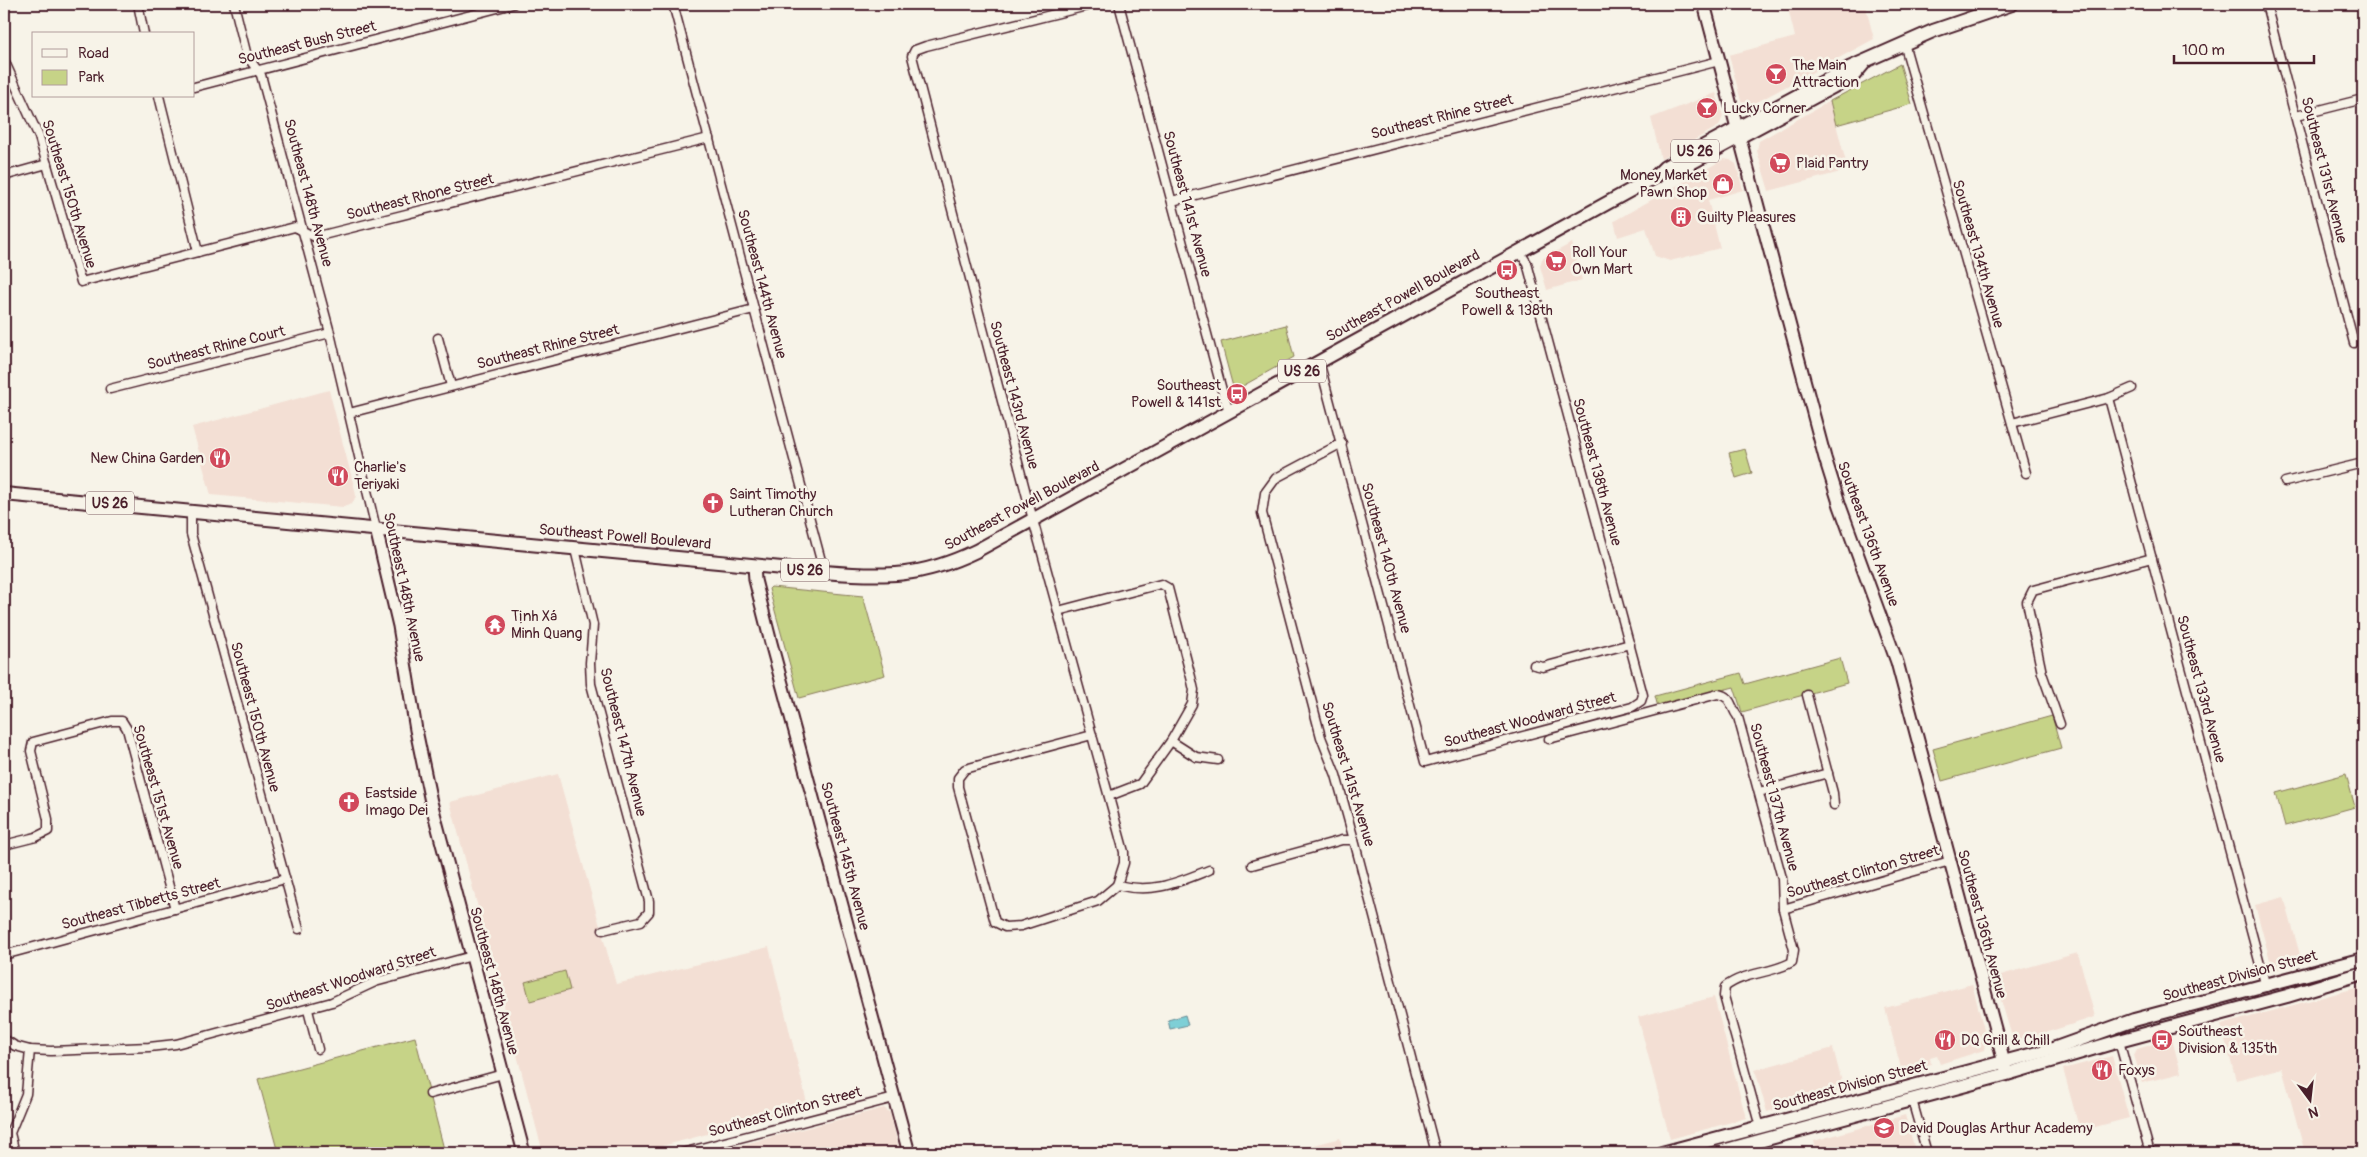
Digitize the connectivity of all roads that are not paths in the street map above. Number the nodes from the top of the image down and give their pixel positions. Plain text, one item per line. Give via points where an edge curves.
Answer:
1 (138, 4) edge
2 (234, 4) edge
3 (514, 4) edge
4 (673, 4) edge
5 (1095, 4) edge
6 (1119, 4) edge
7 (1704, 4) edge
8 (2012, 4) edge
9 (2266, 4) edge
10 (480, 8) edge
11 (144, 32) edge
12 (1904, 43) junction
13 (4, 60) edge
14 (1719, 61) junction
15 (257, 70) junction
16 (195, 86) edge
17 (160, 98) edge
18 (2363, 99) edge
19 (2296, 116) junction
20 (1739, 133) junction
21 (709, 138) junction
22 (47, 164) junction
23 (4, 176) edge
24 (1172, 201) junction
25 (303, 231) junction
26 (1520, 251) junction
27 (198, 252) junction
28 (81, 282) joint
29 (754, 309) junction
30 (330, 332) junction
31 (438, 338) dead end
32 (2354, 343) dead end
33 (1320, 361) junction
34 (451, 386) junction
35 (2132, 388) dead end
36 (110, 390) dead end
37 (2109, 398) junction
38 (1229, 411) junction
39 (348, 413) junction
40 (2012, 423) junction
41 (1342, 443) junction
42 (2363, 463) edge
43 (2026, 473) dead end
44 (2285, 482) dead end
45 (4, 494) edge
46 (191, 511) junction
47 (1033, 520) junction
48 (376, 530) junction
49 (575, 549) junction
50 (2152, 558) junction
51 (754, 566) junction
52 (824, 572) junction
53 (1058, 611) junction
54 (1630, 644) junction
55 (1534, 665) dead end
56 (1807, 695) dead end
57 (1725, 696) joint
58 (1641, 701) joint
59 (2060, 724) dead end
60 (1092, 736) junction
61 (1549, 739) dead end
62 (1172, 741) junction
63 (1218, 760) dead end
64 (1425, 762) joint
65 (1828, 773) junction
66 (1759, 792) junction
67 (1108, 796) junction
68 (1834, 805) dead end
69 (1354, 840) junction
70 (4, 845) edge
71 (1950, 861) junction
72 (1252, 865) dead end
73 (1209, 870) dead end
74 (285, 879) junction
75 (1117, 885) junction
76 (175, 909) junction
77 (1783, 909) junction
78 (299, 929) dead end
79 (603, 930) dead end
80 (4, 955) edge
81 (472, 956) junction
82 (2363, 959) edge
83 (2363, 973) edge
84 (2266, 987) junction
85 (308, 1010) junction
86 (2134, 1020) junction
87 (4, 1040) edge
88 (2119, 1040) junction
89 (318, 1049) dead end
90 (30, 1050) junction
91 (2003, 1061) junction
92 (503, 1074) junction
93 (2007, 1074) junction
94 (430, 1094) dead end
95 (894, 1098) junction
96 (1912, 1100) junction
97 (1760, 1128) junction
98 (1715, 1139) junction
99 (15, 1153) edge
100 (524, 1153) edge
101 (682, 1153) edge
102 (909, 1153) edge
103 (1436, 1153) edge
104 (1662, 1153) edge
105 (1717, 1153) edge
106 (1927, 1153) edge
107 (2150, 1153) edge

1 - 11 street
2 - 15 street, Southeast 148th Avenue via 247,56
3 - 10 street, Southeast Bush Street
4 - 21 street, Southeast 144th Avenue
5 - 47 street, Southeast 143rd Avenue via 926,46 915,50 912,56
6 - 24 street, Southeast 141st Avenue
7 - 14 street, Southeast 136th Avenue
8 - 12 main road, Southeast Powell Boulevard / US 26
9 - 19 street, Southeast 131st Avenue
10 - 15 street, Southeast Bush Street
12 - 20 main road, Southeast Powell Boulevard / US 26 via 1848,68
12 - 40 street, Southeast 134th Avenue
13 - 22 street, Southeast 150th Avenue via 39,137
14 - 20 street, Southeast 136th Avenue
14 - 24 street, Southeast Rhine Street
15 - 16 street, Southeast Bush Street
15 - 25 street, Southeast 148th Avenue
17 - 27 street
18 - 19 street
19 - 32 street, Southeast 131st Avenue
20 - 26 main road, Southeast Powell Boulevard / US 26 via 1665,167 1655,177
20 - 71 street, Southeast 136th Avenue via 1834,489 1893,649
21 - 25 street, Southeast Rhone Street via 315,237
21 - 29 street, Southeast 144th Avenue
22 - 23 street
22 - 28 street, Southeast 150th Avenue
24 - 38 street, Southeast 141st Avenue
25 - 27 street, Southeast Rhone Street via 294,227
25 - 30 street, Southeast 148th Avenue
26 - 33 main road, Southeast Powell Boulevard / US 26
26 - 54 street, Southeast 138th Avenue via 1527,263
27 - 28 street, Southeast Rhone Street
29 - 34 street, Southeast Rhine Street
29 - 52 street, Southeast 144th Avenue
30 - 36 street, Southeast Rhine Court
30 - 39 street, Southeast 148th Avenue
31 - 34 street
33 - 38 main road, Southeast Powell Boulevard / US 26
33 - 41 street, Southeast 140th Avenue
34 - 39 street, Southeast Rhine Street
35 - 37 street
37 - 40 street
37 - 50 street, Southeast 133rd Avenue
38 - 47 main road, Southeast Powell Boulevard / US 26
39 - 48 street, Southeast 148th Avenue
40 - 43 street, Southeast 134th Avenue
41 - 64 street, Southeast 140th Avenue
41 - 69 street, Southeast 141st Avenue via 1276,478 1265,492 1262,513 1321,737 1336,775
42 - 44 street
45 - 46 main road, Southeast Powell Boulevard / US 26
46 - 48 main road, Southeast Powell Boulevard / US 26
46 - 74 street, Southeast 150th Avenue via 191,534
47 - 52 main road, Southeast Powell Boulevard / US 26 via 971,554 930,570 878,576
47 - 53 street, Southeast 143rd Avenue
48 - 49 main road, Southeast Powell Boulevard / US 26
48 - 81 street, Southeast 148th Avenue via 398,619 424,771
49 - 51 main road, Southeast Powell Boulevard / US 26
49 - 79 street, Southeast 147th Avenue via 593,625 591,684 649,900 649,912 640,921
50 - 59 street via 2033,590 2027,602 2042,674
50 - 84 street, Southeast 133rd Avenue
51 - 52 main road, Southeast Powell Boulevard / US 26
51 - 95 street, Southeast 145th Avenue via 771,644
53 - 60 street, Southeast 143rd Avenue
53 - 62 street via 1161,584 1168,588 1194,690 1192,704
54 - 55 street via 1543,667
54 - 58 street, Southeast 138th Avenue via 1643,695
56 - 65 street
57 - 61 street, Southeast Woodward Street via 1718,694
57 - 66 street, Southeast 137th Avenue via 1738,717
58 - 64 street, Southeast Woodward Street via 1632,707
60 - 67 street, Southeast 143rd Avenue
60 - 75 street via 965,769 958,778 958,787 992,918 996,922 1005,927 1021,926 1098,900
62 - 63 street via 1196,758
62 - 67 street via 1140,784
65 - 66 street
65 - 68 street
66 - 77 street, Southeast 137th Avenue via 1782,878
67 - 75 street, Southeast 143rd Avenue via 1124,852
69 - 72 street via 1342,840
69 - 103 street, Southeast 141st Avenue
70 - 76 street, Southeast 151st Avenue via 48,831 31,751 33,742 122,721 127,729
71 - 77 street, Southeast Clinton Street
71 - 91 street, Southeast 136th Avenue
73 - 75 street via 1153,889 1135,890
74 - 76 street, Southeast Tibbetts Street
74 - 78 street, Southeast 150th Avenue
76 - 80 street, Southeast Tibbetts Street
77 - 97 street, Southeast 137th Avenue via 1794,950 1792,962 1733,981 1725,987 1724,996
81 - 85 street, Southeast Woodward Street via 375,982
81 - 92 street, Southeast 148th Avenue
82 - 84 main road, Southeast Division Street
83 - 88 main road, Southeast Division Street
84 - 86 main road, Southeast Division Street
85 - 89 street
85 - 90 street, Southeast Woodward Street via 162,1046
86 - 88 main road via 2120,1033
86 - 91 main road, Southeast Division Street via 2056,1048
87 - 90 street, Southeast Woodward Street
88 - 93 main road, Southeast Division Street
88 - 107 street
90 - 99 street via 26,1094 10,1133
91 - 93 street, Southeast 136th Avenue
91 - 97 main road, Southeast Division Street
92 - 94 street
92 - 100 street, Southeast 148th Avenue
93 - 96 main road, Southeast Division Street
95 - 101 street, Southeast Clinton Street
95 - 102 street, Southeast 145th Avenue
96 - 105 main road, Southeast Division Street
96 - 106 street
97 - 98 main road, Southeast Division Street
98 - 104 main road, Southeast Division Street
98 - 105 street

